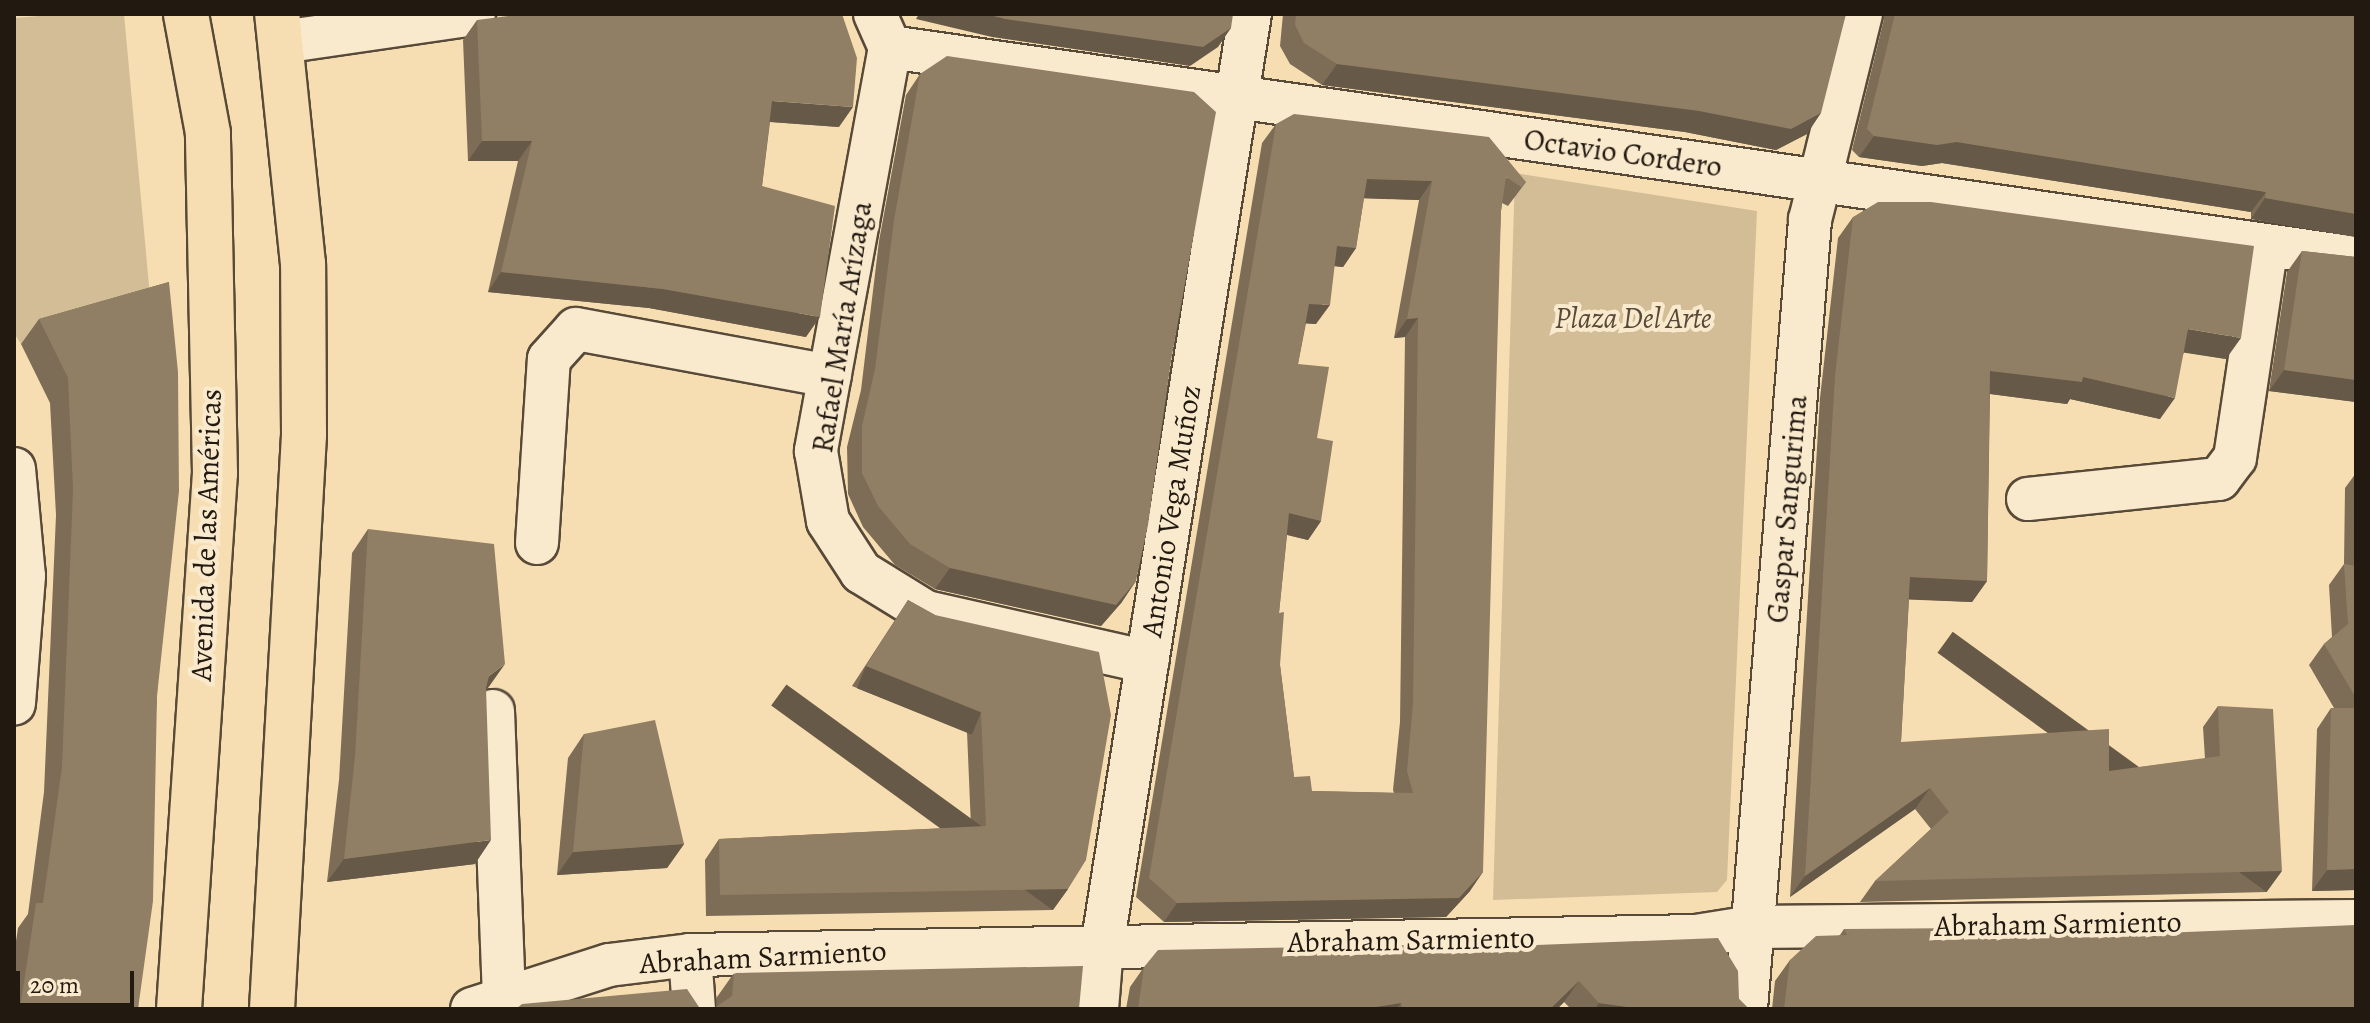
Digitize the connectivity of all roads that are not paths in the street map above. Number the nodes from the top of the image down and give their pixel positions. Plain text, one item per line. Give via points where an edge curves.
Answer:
1 (186, 14) edge
2 (474, 14) edge
3 (1250, 14) edge
4 (1861, 14) edge
5 (279, 28) edge
6 (883, 30) edge
7 (1237, 94) junction
8 (1818, 181) junction
9 (2267, 245) junction
10 (2356, 258) edge
11 (830, 376) junction
12 (14, 469) edge
13 (2028, 499) dead end
14 (537, 543) dead end
15 (1147, 662) junction
16 (14, 704) edge
17 (493, 711) dead end
18 (2356, 921) edge
19 (1752, 927) junction
20 (1102, 947) junction
21 (690, 955) junction
22 (488, 1004) edge
23 (179, 1009) edge
24 (272, 1009) edge
25 (694, 1009) edge
26 (1097, 1009) edge
27 (1746, 1009) edge

1 - 23 main road, Avenida de las Américas via 208,133 215,473
2 - 5 street
3 - 7 street, Antonio Vega Muñoz
4 - 8 street, Gaspar Sangurima
5 - 24 main road via 303,264 304,435
6 - 7 street, Octavio Cordero
6 - 11 street, Rafael María Arízaga
7 - 8 street, Octavio Cordero
7 - 15 street, Antonio Vega Muñoz
8 - 9 street, Octavio Cordero
8 - 19 street, Gaspar Sangurima via 1810,220
9 - 10 street, Octavio Cordero
9 - 13 street via 2235,458 2219,479
11 - 14 street via 576,329 549,359
11 - 15 street, Rafael María Arízaga via 816,451 828,521 861,572 926,612
12 - 16 street via 24,576
15 - 20 street, Antonio Vega Muñoz
17 - 22 street
18 - 19 street, Abraham Sarmiento
19 - 20 street, Abraham Sarmiento via 1696,936
19 - 27 street, Gaspar Sangurima
20 - 21 street, Abraham Sarmiento
20 - 26 street, Antonio Vega Muñoz
21 - 22 street, Abraham Sarmiento via 609,965
21 - 25 street

